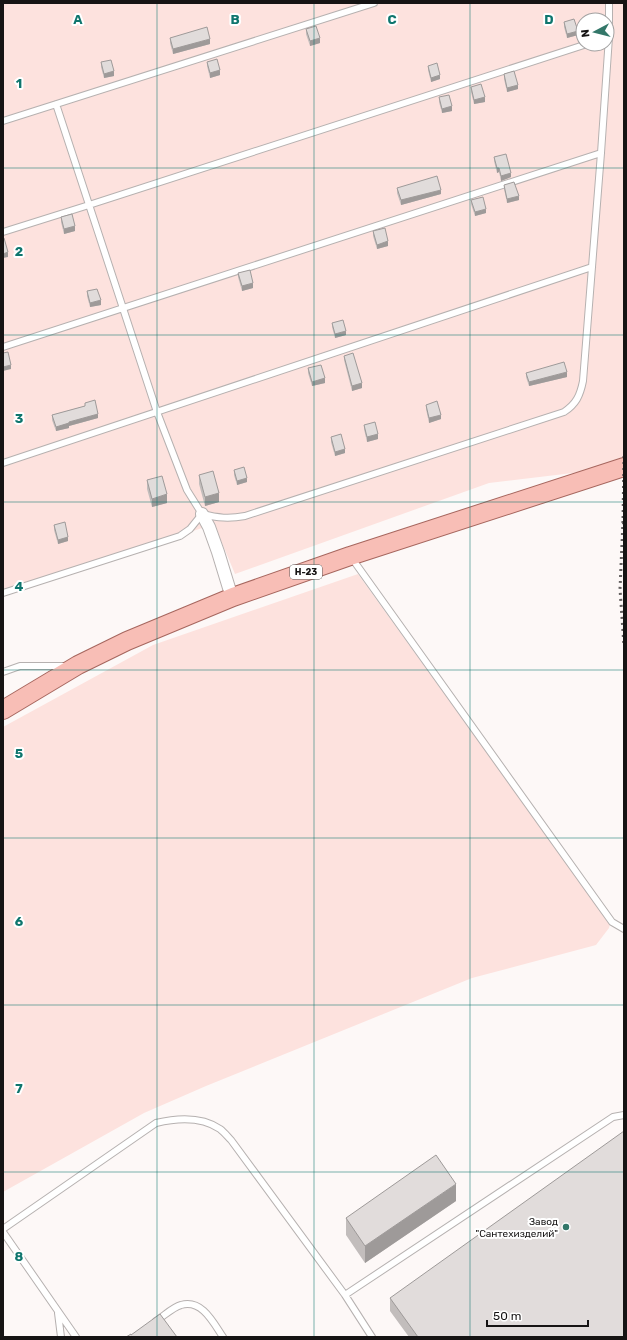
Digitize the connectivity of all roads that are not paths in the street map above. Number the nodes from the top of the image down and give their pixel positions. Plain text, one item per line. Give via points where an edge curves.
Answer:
1 (350, 3) edge
2 (374, 3) edge
3 (352, 10) junction
4 (575, 48) edge
5 (607, 52) edge
6 (56, 104) junction
7 (3, 121) edge
8 (602, 152) junction
9 (89, 205) junction
10 (3, 232) edge
11 (592, 268) junction
12 (123, 308) junction
13 (3, 347) edge
14 (157, 412) junction
15 (3, 463) edge
16 (624, 467) edge
17 (202, 514) junction
18 (350, 556) junction
19 (3, 593) edge
20 (234, 597) junction
21 (78, 665) junction
22 (3, 672) edge
23 (3, 710) edge
24 (624, 928) edge
25 (624, 1115) edge
26 (3, 1231) edge
27 (345, 1295) junction
28 (57, 1310) junction
29 (150, 1325) edge
30 (61, 1337) edge
31 (76, 1337) edge
32 (223, 1337) edge
33 (372, 1337) edge

1 - 3 lane
2 - 3 lane
3 - 6 lane
4 - 9 lane
5 - 8 lane
6 - 7 lane
6 - 9 lane
8 - 11 lane
8 - 12 lane
9 - 10 lane
9 - 12 lane
11 - 14 lane
11 - 17 lane via 581,394 564,412 245,516 218,518
12 - 13 lane
12 - 14 lane
14 - 15 lane
14 - 17 lane via 186,490
16 - 18 main road, Н-23
17 - 19 lane via 190,529 180,536
17 - 20 street
18 - 20 main road, Н-23
18 - 24 lane via 612,922
20 - 21 main road, Н-23 via 127,641
21 - 22 lane via 20,666
21 - 23 main road, Н-23
25 - 27 lane via 613,1117
26 - 27 lane via 156,1123 191,1118 220,1129 231,1140
26 - 28 lane
27 - 33 lane
28 - 30 lane
28 - 31 lane
29 - 32 lane via 180,1305 192,1304 200,1307

